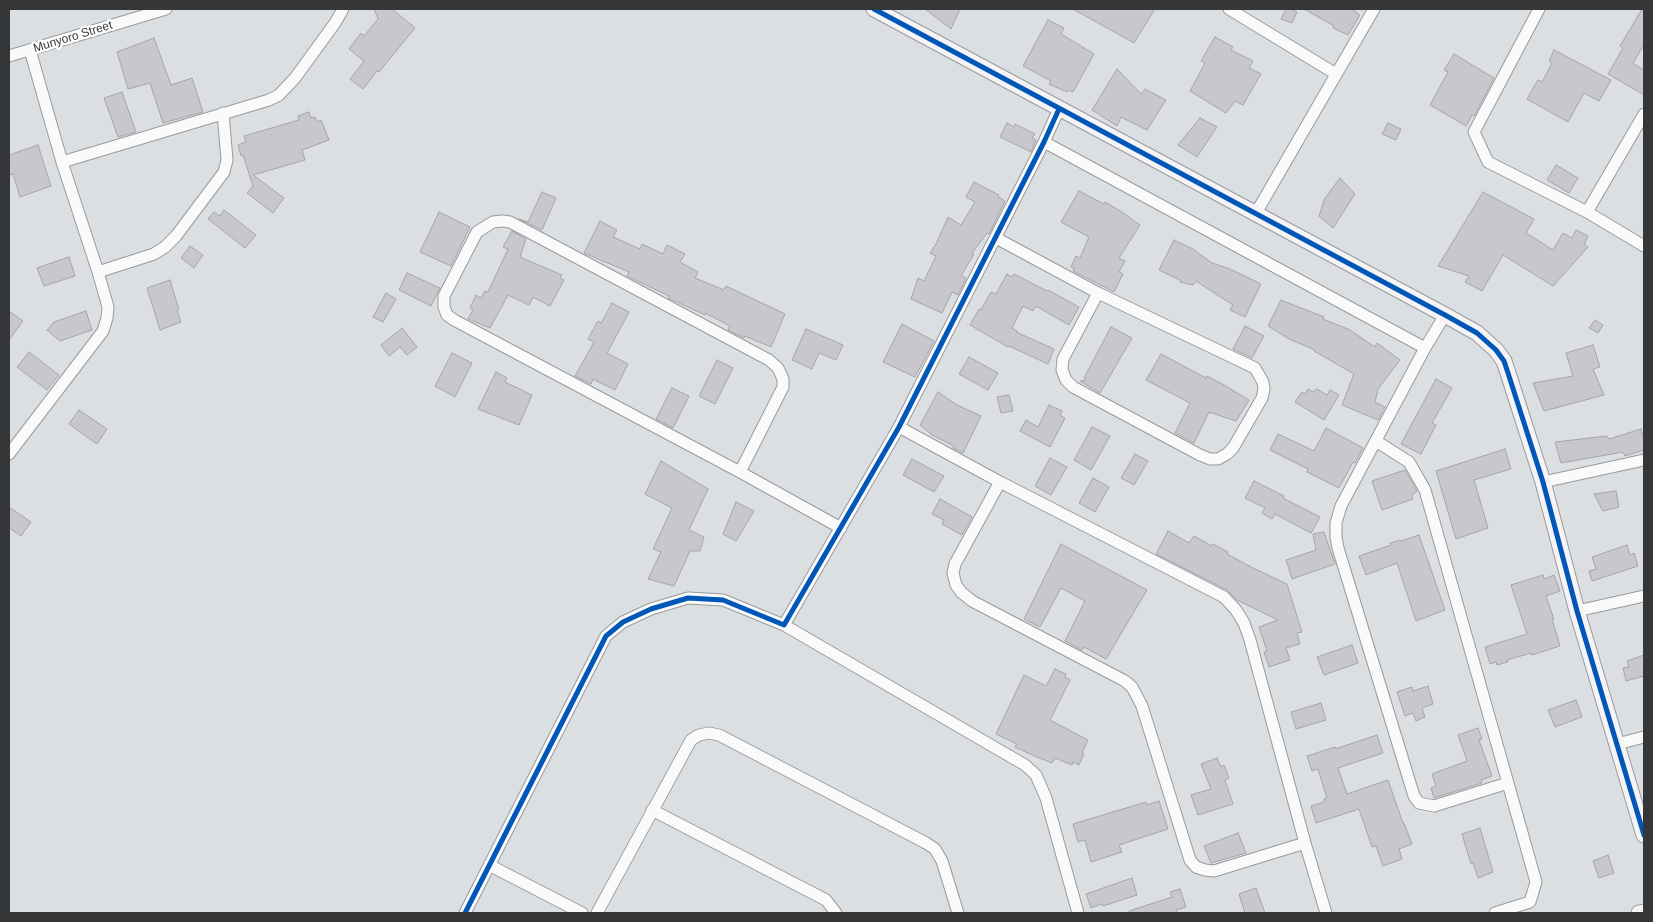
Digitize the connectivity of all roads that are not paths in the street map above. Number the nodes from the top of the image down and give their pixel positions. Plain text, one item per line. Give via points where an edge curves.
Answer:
1 (166, 9) edge
2 (343, 9) edge
3 (877, 9) edge
4 (1229, 9) edge
5 (1374, 9) edge
6 (1539, 9) edge
7 (30, 50) junction
8 (9, 56) edge
9 (1336, 74) junction
10 (1059, 109) junction
11 (223, 113) junction
12 (1644, 114) edge
13 (1044, 142) junction
14 (62, 162) junction
15 (1587, 212) junction
16 (1256, 213) junction
17 (996, 238) junction
18 (1644, 246) edge
19 (98, 272) junction
20 (1098, 293) junction
21 (1445, 315) junction
22 (1425, 348) junction
23 (899, 427) junction
24 (1376, 441) junction
25 (9, 454) edge
26 (1644, 460) edge
27 (740, 472) junction
28 (1000, 482) junction
29 (1543, 482) junction
30 (841, 528) junction
31 (1644, 596) edge
32 (1576, 611) junction
33 (784, 625) junction
34 (1644, 736) edge
35 (1617, 744) junction
36 (1508, 783) junction
37 (652, 810) junction
38 (1644, 835) edge
39 (1305, 843) junction
40 (489, 865) junction
41 (1644, 912) edge
42 (465, 913) edge
43 (582, 913) edge
44 (597, 913) edge
45 (836, 913) edge
46 (958, 913) edge
47 (1078, 913) edge
48 (1326, 913) edge
49 (1495, 913) edge
50 (1639, 913) edge

1 - 7 street, Munyoro Street
2 - 11 street via 295,78 279,95
3 - 10 street
4 - 9 street
5 - 9 street
6 - 15 street via 1474,132 1488,162
7 - 8 street, Munyoro Street
7 - 14 street
9 - 16 street
10 - 13 street
10 - 16 street
11 - 14 street
11 - 19 street via 227,160 224,172 176,236 154,254
12 - 15 street
13 - 17 street
13 - 22 street
14 - 19 street
15 - 18 street
16 - 21 street
17 - 20 street
17 - 23 street
19 - 25 street via 108,307 103,331
20 - 20 street via 1255,368 1263,382 1262,398 1227,454 1218,459 1200,455 1073,387 1066,380 1062,370 1063,359
21 - 22 street
21 - 29 street via 1477,333 1504,362
22 - 24 street
23 - 28 street
23 - 30 street
24 - 36 street via 1409,462 1425,490
24 - 36 street via 1341,506 1336,537 1414,796 1420,803 1434,806
26 - 29 street
27 - 27 street via 454,320 444,306 444,296 477,232 493,222 510,222 769,360 778,368 783,387
27 - 30 street
28 - 39 street via 1224,598 1236,610 1250,640
28 - 39 street via 955,564 953,573 961,592 972,601 1132,687 1142,706 1190,860 1196,867 1214,871
29 - 32 street
30 - 33 street
31 - 32 street
32 - 35 street
33 - 40 street via 723,600 688,598 623,622 606,636
33 - 47 street via 1025,765 1036,776 1046,798
34 - 35 street
35 - 38 street
36 - 49 street via 1536,882 1530,902
37 - 44 street
37 - 45 street via 826,900
37 - 46 street via 691,740 709,733 719,735 935,849 942,861
39 - 48 street
40 - 42 street
40 - 43 street
41 - 50 street

